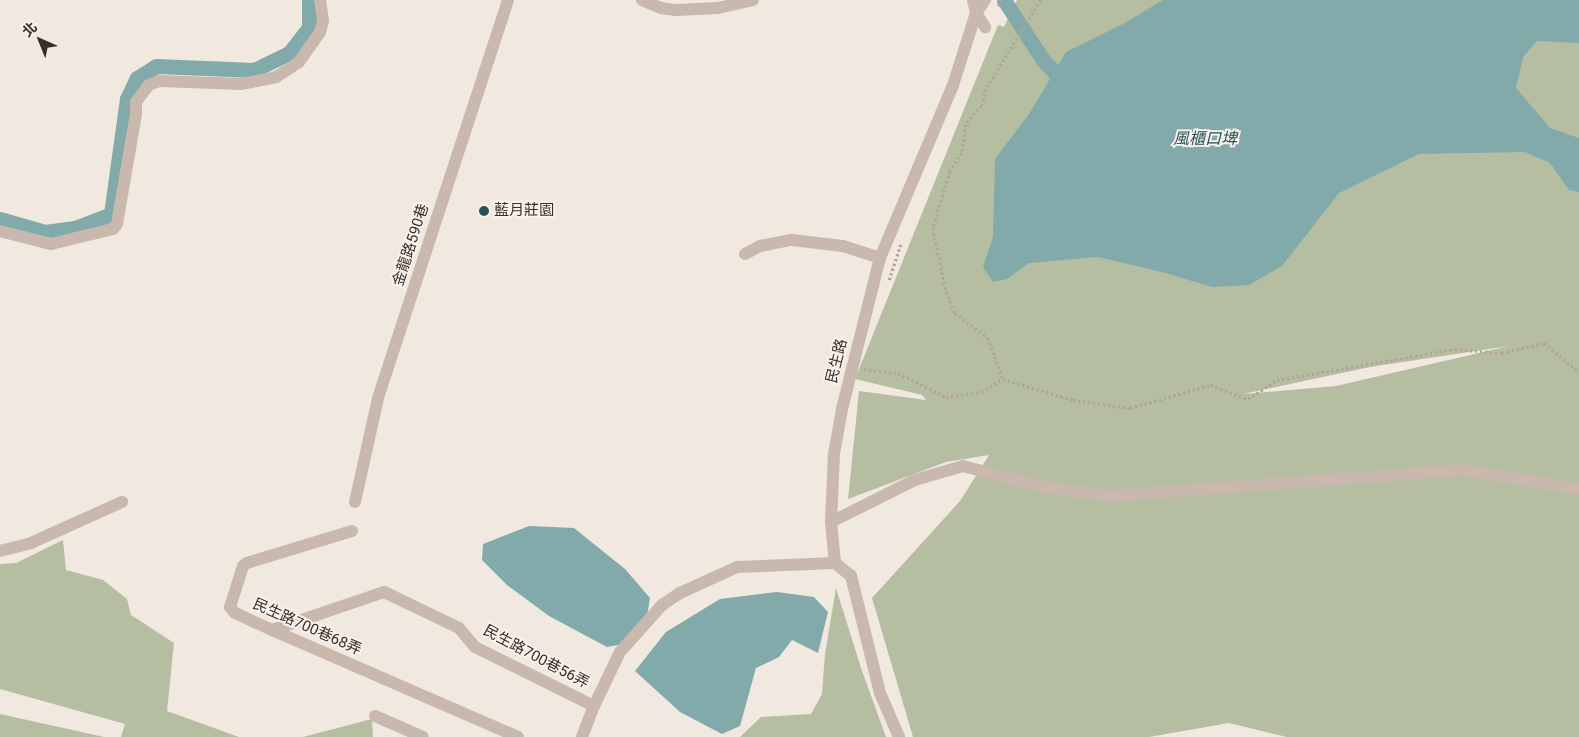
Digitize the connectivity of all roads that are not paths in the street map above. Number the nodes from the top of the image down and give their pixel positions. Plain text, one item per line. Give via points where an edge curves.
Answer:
1 (320, 0) edge
2 (508, 0) edge
3 (642, 0) edge
4 (753, 0) edge
5 (973, 0) edge
6 (985, 0) edge
7 (976, 13) junction
8 (985, 27) dead end
9 (0, 231) edge
10 (745, 254) dead end
11 (880, 258) junction
12 (1579, 489) edge
13 (122, 502) dead end
14 (355, 502) dead end
15 (831, 522) junction
16 (352, 531) dead end
17 (0, 551) edge
18 (835, 563) junction
19 (272, 630) junction
20 (594, 706) junction
21 (374, 716) dead end
22 (422, 737) edge
23 (518, 737) edge
24 (582, 737) edge
25 (899, 737) edge

1 - 9 street via 323,21 320,32 299,62 276,78 241,84 159,81 140,94 136,102 117,224 113,229 51,244
2 - 14 street, 金龍路590巷 via 378,398
3 - 4 street via 660,8 676,10 718,8
5 - 7 street
6 - 7 street, 民生路
7 - 8 street
7 - 11 street, 民生路 via 953,85
10 - 11 street via 760,246 792,240 843,246
11 - 15 street, 民生路 via 842,409 834,454
12 - 15 street via 1465,470 1109,496 1038,486 963,466 915,480
13 - 17 street via 31,543
15 - 18 street, 民生路
16 - 19 street, 民生路700巷68弄 via 243,566 230,606 236,613
18 - 20 street via 737,567 680,593 662,605 620,652
18 - 25 street via 851,576 880,693
19 - 20 street, 民生路700巷56弄 via 384,592 459,628 475,647
19 - 23 street, 民生路700巷68弄
20 - 24 street
21 - 22 street

